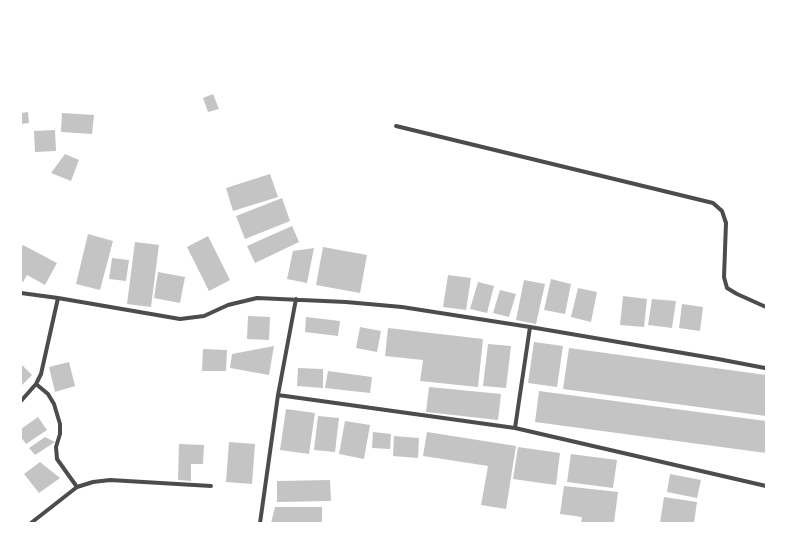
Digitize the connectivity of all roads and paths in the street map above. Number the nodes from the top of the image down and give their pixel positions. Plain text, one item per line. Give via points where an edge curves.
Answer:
1 (396, 126) dead end
2 (21, 293) edge
3 (58, 298) junction
4 (296, 299) junction
5 (766, 307) edge
6 (530, 327) junction
7 (765, 368) dead end
8 (36, 384) junction
9 (278, 395) junction
10 (21, 401) edge
11 (515, 428) junction
12 (211, 486) dead end
13 (766, 486) edge
14 (77, 487) junction
15 (31, 523) edge
16 (260, 523) edge

1 - 5 street via 713,203 722,211 726,223 724,277 727,288
2 - 3 street
3 - 4 street via 180,319 204,316 228,305 257,298
3 - 8 street via 41,374
4 - 6 street via 402,307
4 - 9 street
6 - 7 street
6 - 11 street
8 - 10 street
8 - 14 street via 48,394 54,404 60,424 56,447 57,459
9 - 11 street
9 - 16 street
11 - 13 street
12 - 14 street via 110,480
14 - 15 street

